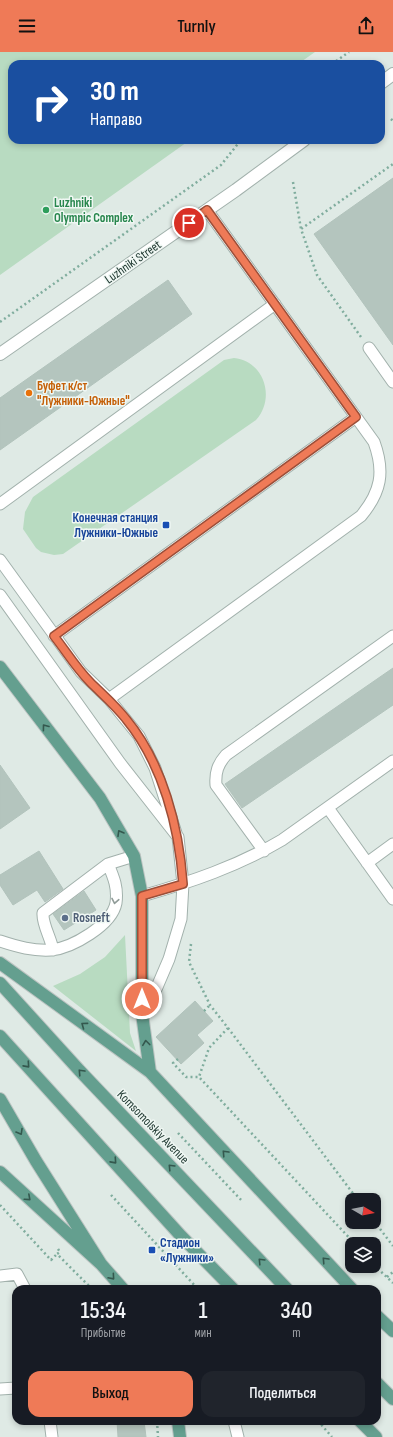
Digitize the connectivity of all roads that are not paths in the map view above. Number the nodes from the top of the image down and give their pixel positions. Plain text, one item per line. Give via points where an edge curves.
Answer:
1 (298, 144) edge
2 (207, 210) junction
3 (275, 304) junction
4 (369, 348) road end
5 (0, 354) edge
6 (393, 382) edge
7 (356, 417) junction
8 (0, 504) edge
9 (0, 560) edge
10 (0, 595) edge
11 (54, 636) junction
12 (393, 636) edge
13 (0, 667) edge
14 (109, 699) junction
15 (393, 761) edge
16 (328, 808) junction
17 (178, 837) junction
18 (393, 844) edge
19 (264, 851) junction
20 (134, 856) junction
21 (367, 863) junction
22 (108, 864) junction
23 (183, 884) junction
24 (142, 896) junction
25 (393, 899) edge
26 (0, 942) edge
27 (53, 950) junction
28 (0, 963) edge
29 (0, 983) edge
30 (142, 1014) junction
31 (0, 1036) edge
32 (150, 1072) junction
33 (0, 1098) edge
34 (0, 1172) edge
35 (101, 1264) junction
36 (0, 1276) edge
37 (23, 1285) edge
38 (119, 1285) edge
39 (229, 1285) edge
40 (283, 1285) edge
41 (348, 1285) edge
42 (381, 1316) edge
43 (381, 1319) edge
44 (391, 1327) edge
45 (393, 1339) edge
46 (381, 1387) edge
47 (12, 1388) edge
48 (0, 1389) edge
49 (393, 1399) edge
50 (50, 1425) edge
51 (178, 1425) edge
52 (235, 1425) edge
53 (364, 1425) edge
54 (52, 1437) edge
55 (180, 1437) edge
56 (238, 1437) edge
57 (376, 1437) edge

1 - 2 street, Luzhniki Street
2 - 3 lane
2 - 5 street, Luzhniki Street
3 - 7 lane
3 - 8 lane
4 - 6 lane
7 - 11 lane
7 - 14 lane via 374,442 380,456 381,474 371,504 361,516
9 - 11 lane
10 - 17 lane via 120,763
11 - 14 lane via 81,672
12 - 19 lane via 226,755 220,762 216,784
20 -> 13 main road via 100,798
14 - 17 lane via 127,719 147,750 165,793
15 - 16 lane
16 - 19 lane
16 - 21 lane
17 - 23 lane
18 - 21 lane
19 - 23 lane
20 - 22 lane
20 - 24 main road
21 - 25 lane
22 - 27 lane via 43,913 42,919 49,932
22 -> 27 lane via 116,883 116,904 104,923 80,940
23 - 24 lane
23 - 30 lane via 181,919 175,942 157,987
24 - 30 main road
26 - 27 lane via 25,950
32 -> 28 main road
40 -> 29 main road, Komsomolskiy Avenue
32 -> 30 main road
31 -> 39 main road via 181,1236
41 -> 32 main road
33 -> 35 main road
34 -> 35 main road
35 -> 38 main road
36 - 37 lane via 17,1274
42 - 44 main road
43 - 44 main road
44 - 45 main road
46 - 49 main road
47 - 48 lane
50 - 54 lane
51 - 55 main road
52 - 56 lane
53 - 57 main road

